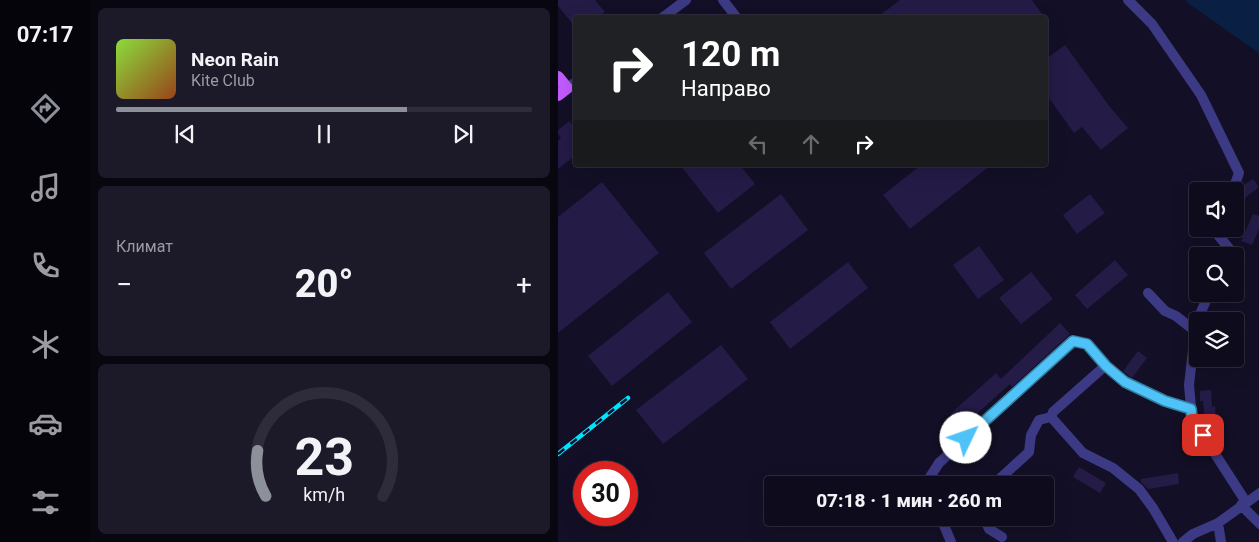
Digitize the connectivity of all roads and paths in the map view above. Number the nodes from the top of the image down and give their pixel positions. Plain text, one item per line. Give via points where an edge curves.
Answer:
1 (686, 0) edge
2 (723, 0) edge
3 (1128, 0) edge
4 (666, 15) edge
5 (734, 15) edge
6 (558, 77) edge
7 (567, 88) edge
8 (1236, 182) edge
9 (1148, 293) dead end
10 (1189, 326) edge
11 (1106, 366) junction
12 (1191, 367) edge
13 (1191, 409) junction
14 (1051, 417) junction
15 (931, 476) edge
16 (1003, 476) edge
17 (1260, 492) edge
18 (1244, 503) junction
19 (1218, 523) junction
20 (1260, 524) edge
21 (943, 526) edge
22 (988, 526) edge
23 (1002, 536) dead end
24 (950, 542) edge
25 (1173, 542) edge
26 (1183, 542) edge
27 (1221, 542) edge

1 - 4 street
2 - 5 street
3 - 8 street via 1152,24 1201,95 1239,173
6 - 7 main road
9 - 10 street via 1166,311
11 - 13 street via 1125,382
11 - 14 street via 1052,412
11 - 15 street via 1087,344 1073,341 939,463
12 - 13 street
13 - 18 street via 1192,418
14 - 16 street via 1039,420 1031,435 1029,452
14 - 25 street via 1083,453 1113,468 1138,489
17 - 18 street
18 - 19 street
18 - 20 street
19 - 26 street
19 - 27 street
21 - 24 street
22 - 23 street

